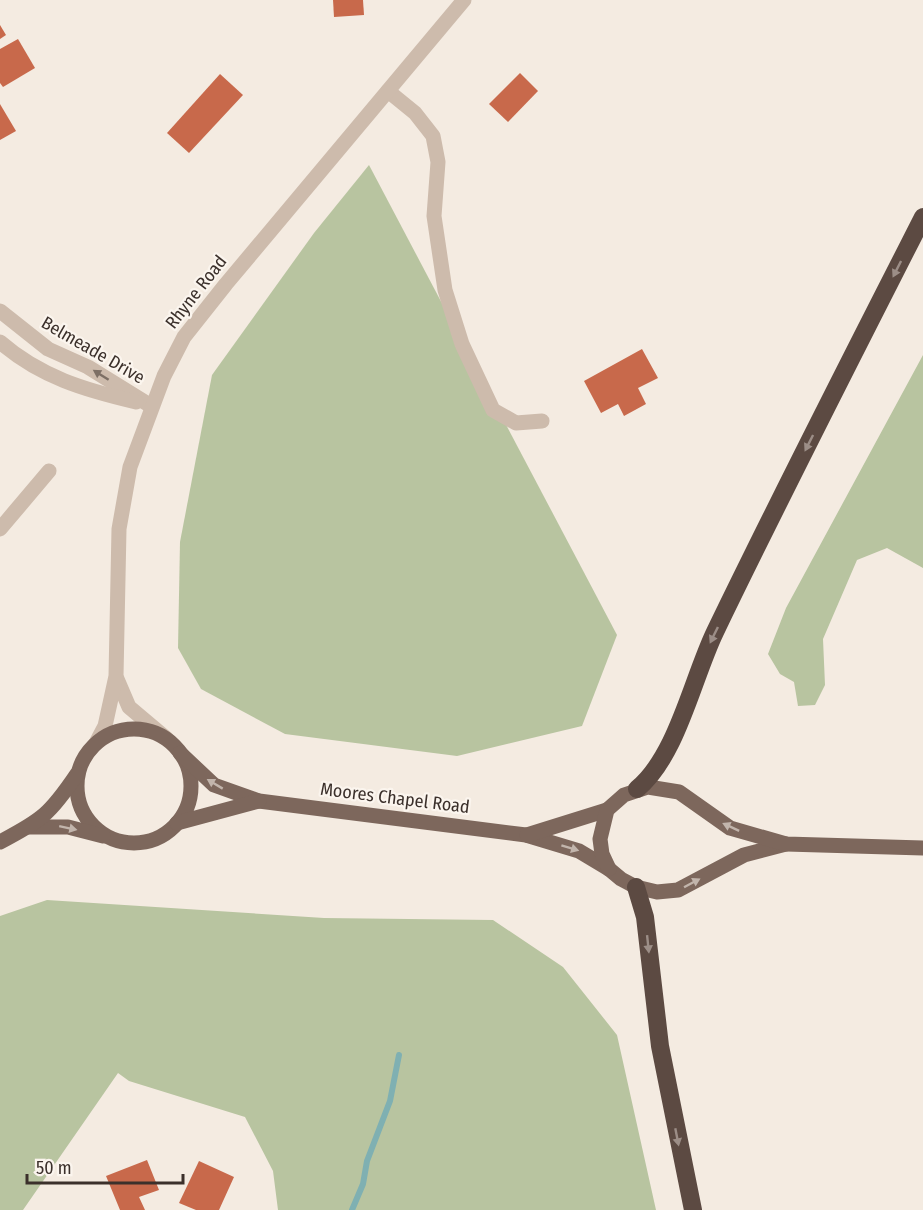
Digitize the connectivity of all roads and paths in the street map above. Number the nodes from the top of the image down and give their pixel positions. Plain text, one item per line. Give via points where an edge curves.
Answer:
1 (464, 0) edge
2 (388, 91) junction
3 (923, 217) edge
4 (0, 311) edge
5 (0, 342) edge
6 (151, 406) junction
7 (542, 421) dead end
8 (49, 471) dead end
9 (0, 529) edge
10 (116, 676) junction
11 (167, 739) junction
12 (96, 743) junction
13 (180, 753) junction
14 (78, 774) junction
15 (636, 789) junction
16 (259, 801) junction
17 (607, 810) junction
18 (177, 824) junction
19 (29, 827) junction
20 (526, 835) junction
21 (107, 837) junction
22 (0, 842) edge
23 (786, 844) junction
24 (923, 848) edge
25 (609, 869) junction
26 (636, 887) junction
27 (693, 1210) edge

1 - 2 street, Rhyne Road
2 - 6 street, Rhyne Road via 184,337
2 - 7 street via 415,113 433,136 438,162 435,216 446,290 462,344 493,410 516,423
3 -> 15 highway via 711,640 663,760 651,778
6 -> 4 street, Belmeade Drive via 88,367 48,349
5 - 6 street, Belmeade Drive via 37,370 79,389
6 - 10 street, Rhyne Road via 130,467 119,529
8 - 9 street
10 - 11 street, Rhyne Road via 129,707
10 - 12 street, Rhyne Road via 105,726
11 - 12 main road via 131,729 112,733
11 - 13 main road
12 - 14 main road via 84,757
16 -> 13 main road, Moores Chapel Road via 214,785
13 - 18 main road via 189,769 191,788 187,807
14 - 19 main road via 54,808
14 - 21 main road via 82,810 92,826
15 - 17 main road, Moores Chapel Road
23 -> 15 main road, Moores Chapel Road via 730,828 679,792 662,787
16 - 18 main road, Moores Chapel Road
16 - 20 main road, Moores Chapel Road
17 - 20 main road, Moores Chapel Road
17 - 25 main road via 600,839
18 - 21 main road via 163,836 145,842 125,843
19 -> 21 main road via 68,827
19 - 22 main road
20 -> 25 main road, Moores Chapel Road via 579,851
23 - 24 main road, Moores Chapel Road
26 -> 23 main road, Moores Chapel Road via 657,892 678,890 744,855
25 - 26 main road, Moores Chapel Road
26 -> 27 highway via 645,916 660,1046

